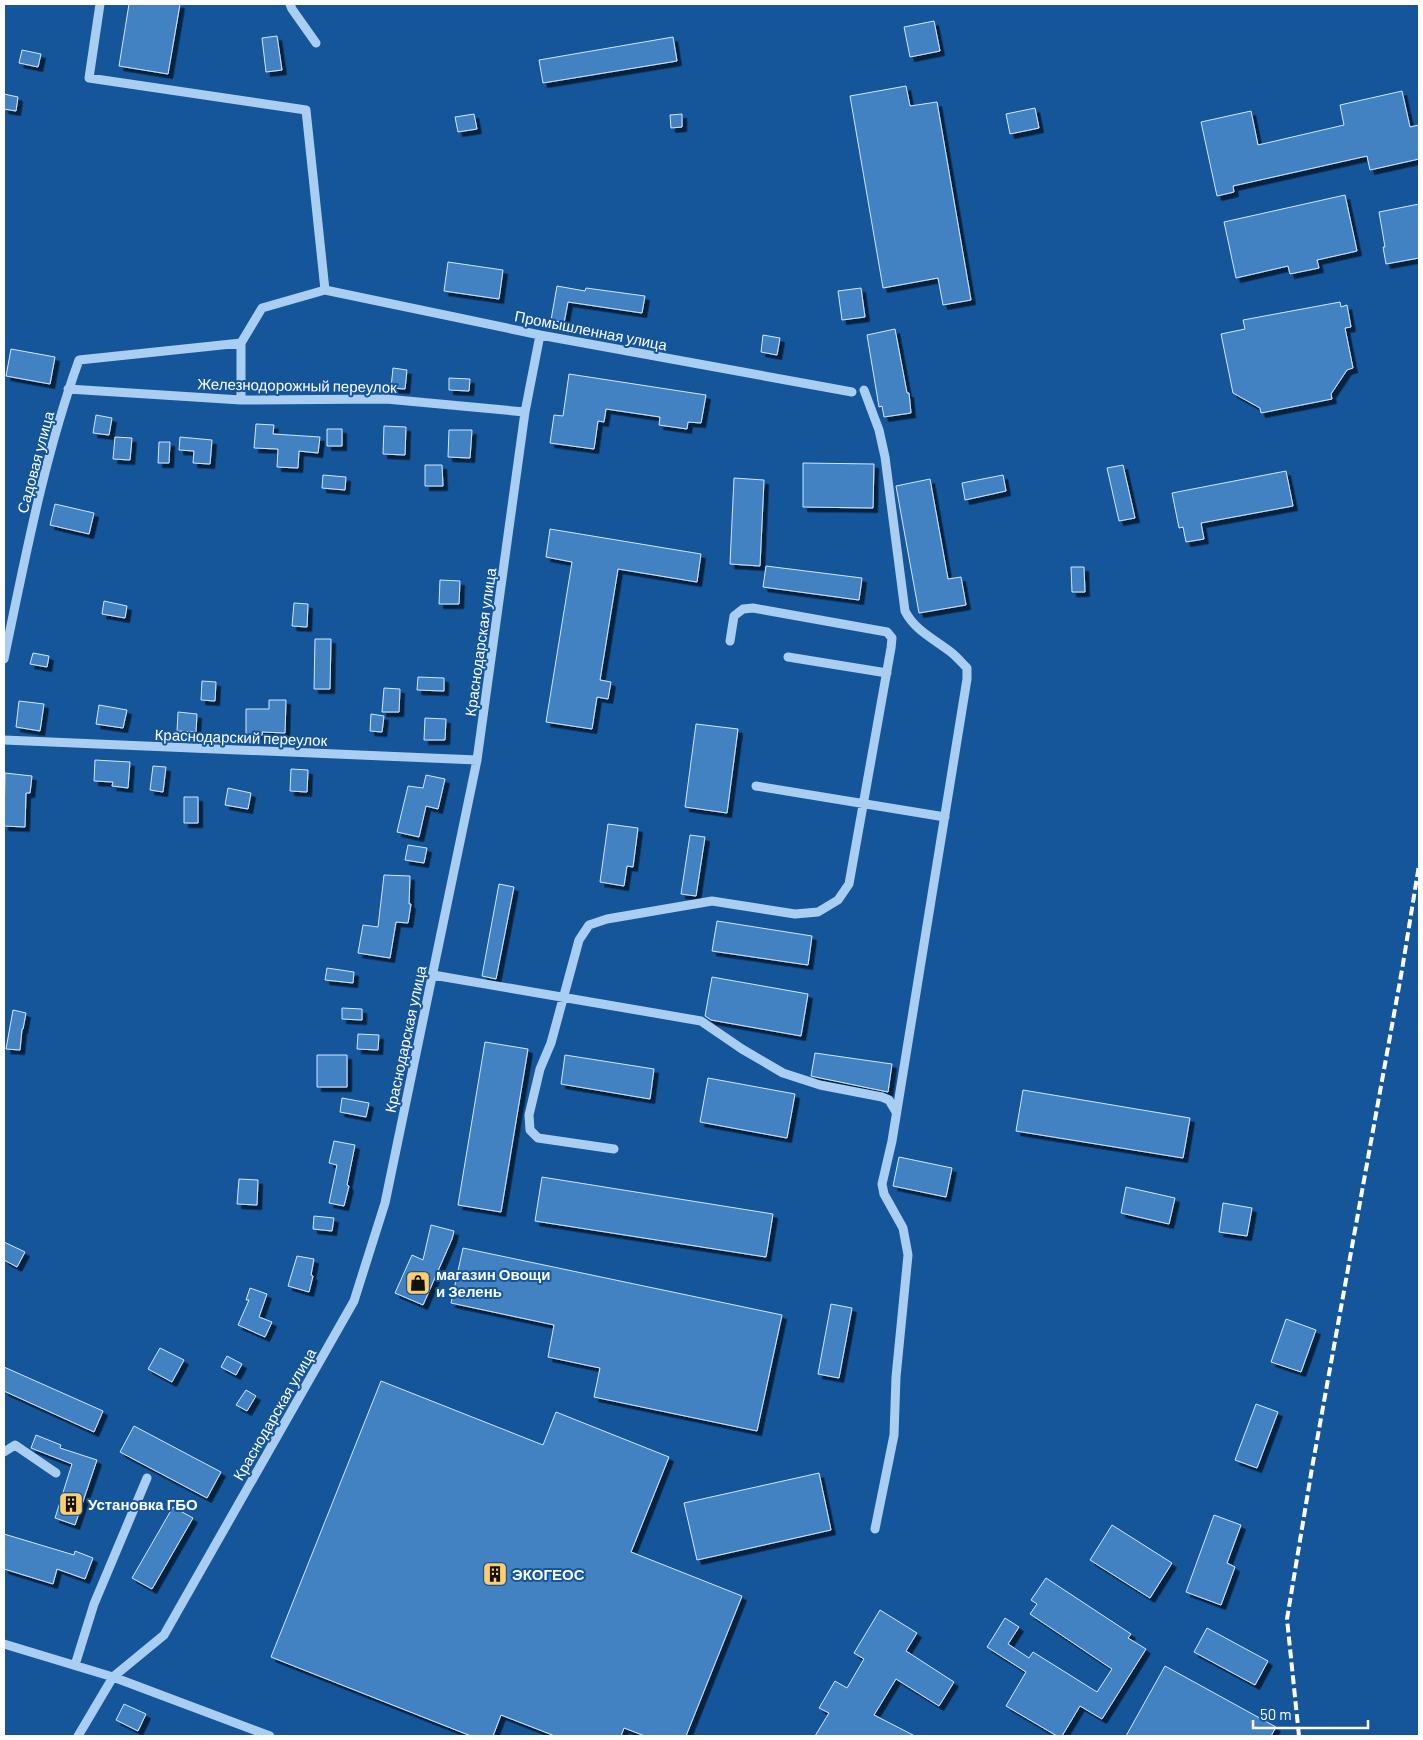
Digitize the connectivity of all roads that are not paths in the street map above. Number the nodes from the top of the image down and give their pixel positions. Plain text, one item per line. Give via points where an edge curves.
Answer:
1 (100, 4) edge
2 (290, 4) edge
3 (316, 44) dead end
4 (326, 290) junction
5 (540, 335) junction
6 (241, 343) junction
7 (68, 389) junction
8 (864, 390) dead end
9 (852, 392) dead end
10 (241, 400) junction
11 (526, 412) junction
12 (730, 641) dead end
13 (788, 657) dead end
14 (4, 659) edge
15 (887, 673) junction
16 (4, 740) edge
17 (477, 760) junction
18 (756, 786) dead end
19 (862, 803) junction
20 (945, 817) junction
21 (433, 975) junction
22 (563, 997) junction
23 (896, 1112) junction
24 (614, 1149) dead end
25 (4, 1452) edge
26 (56, 1473) dead end
27 (147, 1478) dead end
28 (875, 1529) dead end
29 (4, 1644) edge
30 (75, 1665) junction
31 (112, 1677) junction
32 (78, 1736) edge
33 (270, 1736) edge

1 - 4 street via 89,78 306,110
2 - 3 street
4 - 5 street, Промышленная улица
4 - 6 street via 262,308
5 - 9 street, Промышленная улица
5 - 11 street, Краснодарская улица
6 - 7 street, Садовая улица via 79,360
6 - 10 street
7 - 10 street, Железнодорожный переулок
7 - 14 street, Садовая улица via 42,478
8 - 20 street via 885,457 905,610 916,627 967,668 968,679
10 - 11 street, Железнодорожный переулок via 386,399
11 - 17 street, Краснодарская улица
12 - 15 street via 734,616 743,609 753,608 886,632 892,638
13 - 15 street
15 - 19 street
16 - 17 street, Краснодарский переулок
17 - 21 street, Краснодарская улица
18 - 19 street
19 - 20 street
19 - 22 street via 849,884 838,900 818,912 795,914 712,901 589,925 579,940
20 - 23 street
21 - 22 street
21 - 31 street, Краснодарская улица via 385,1203 354,1301 164,1635
22 - 23 street via 701,1021 782,1073 820,1085 882,1097 889,1100
22 - 24 street via 551,1044 540,1069 529,1115 530,1130 538,1138
23 - 28 street via 882,1184 884,1194 903,1228 908,1256 896,1377 894,1435
25 - 26 street via 15,1445
27 - 30 street via 94,1604
29 - 30 street
30 - 31 street
31 - 32 street
31 - 33 street

